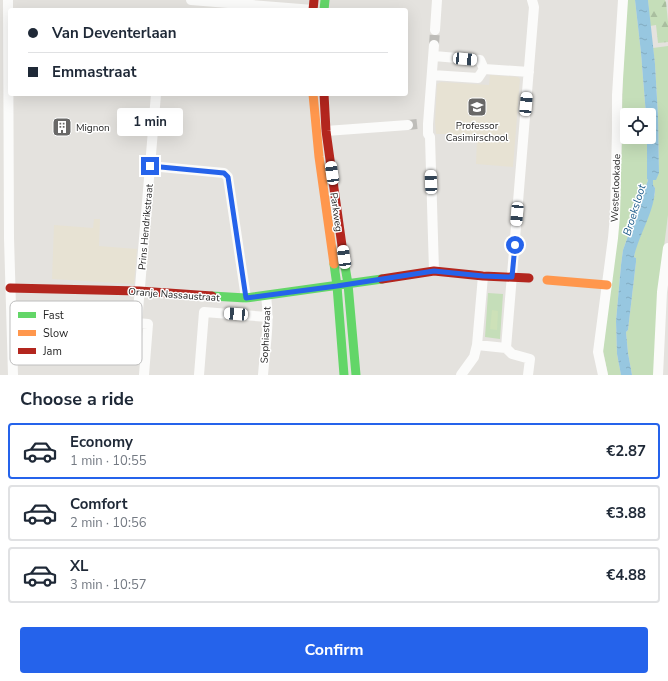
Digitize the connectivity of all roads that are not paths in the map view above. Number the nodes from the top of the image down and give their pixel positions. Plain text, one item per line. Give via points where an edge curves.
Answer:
1 (191, 0) edge
2 (437, 0) edge
3 (532, 0) edge
4 (623, 0) edge
5 (289, 8) edge
6 (435, 30) tunnel mouth
7 (434, 45) tunnel mouth
8 (434, 56) junction
9 (484, 69) junction
10 (529, 72) junction
11 (432, 75) junction
12 (10, 96) edge
13 (156, 96) edge
14 (313, 96) edge
15 (324, 96) edge
16 (428, 124) junction
17 (326, 131) junction
18 (150, 166) junction
19 (668, 248) edge
20 (434, 271) junction
21 (483, 276) junction
22 (512, 277) junction
23 (529, 278) dead end
24 (547, 280) dead end
25 (348, 284) junction
26 (607, 285) junction
27 (337, 286) junction
28 (10, 288) junction
29 (139, 291) junction
30 (665, 294) edge
31 (266, 296) junction
32 (246, 298) junction
33 (10, 301) edge
34 (138, 301) edge
35 (268, 317) junction
36 (142, 323) edge
37 (664, 341) edge
38 (477, 345) junction
39 (506, 348) junction
40 (13, 365) edge
41 (13, 375) edge
42 (144, 375) edge
43 (199, 375) edge
44 (263, 375) edge
45 (344, 375) edge
46 (356, 375) edge
47 (461, 375) edge
48 (528, 375) edge
49 (603, 375) edge
50 (658, 375) edge

1 - 5 street
2 - 6 street
3 - 10 street via 534,6
4 - 26 street, Westerlookade via 617,95 615,216
7 - 8 street
8 - 9 street via 480,60
8 - 11 street
9 - 10 street
9 - 11 street via 478,78
10 - 22 street
11 - 16 street
12 - 28 street
13 - 18 street, Prins Hendrikstraat
14 - 27 street, Parkweg via 318,157
15 - 17 street, Parkweg
16 - 17 street
16 - 20 street
17 - 25 street, Parkweg
18 - 29 street, Prins Hendrikstraat
18 - 32 street via 224,173 228,177
19 - 30 street
20 - 21 street
20 - 25 street
21 - 22 street
21 - 38 street
22 - 23 street
22 - 39 street
24 - 26 street
25 - 27 street
25 - 46 street, Parkweg
26 - 49 street, Westerlookade via 598,352
27 - 31 street, Oranje Nassaustraat
27 - 45 street, Parkweg
28 - 29 street, Oranje Nassaustraat
28 - 33 street
29 - 32 street, Oranje Nassaustraat
29 - 34 street, Prins Hendrikstraat
30 - 37 street
31 - 32 street, Oranje Nassaustraat
31 - 35 street, Sophiastraat
35 - 43 street, Oranje Nassaustraat via 204,312
35 - 44 street, Sophiastraat
36 - 42 street, Prins Hendrikstraat via 148,324
37 - 50 street
38 - 39 street
38 - 47 street via 474,357
39 - 48 street via 512,354 530,359
40 - 41 street

